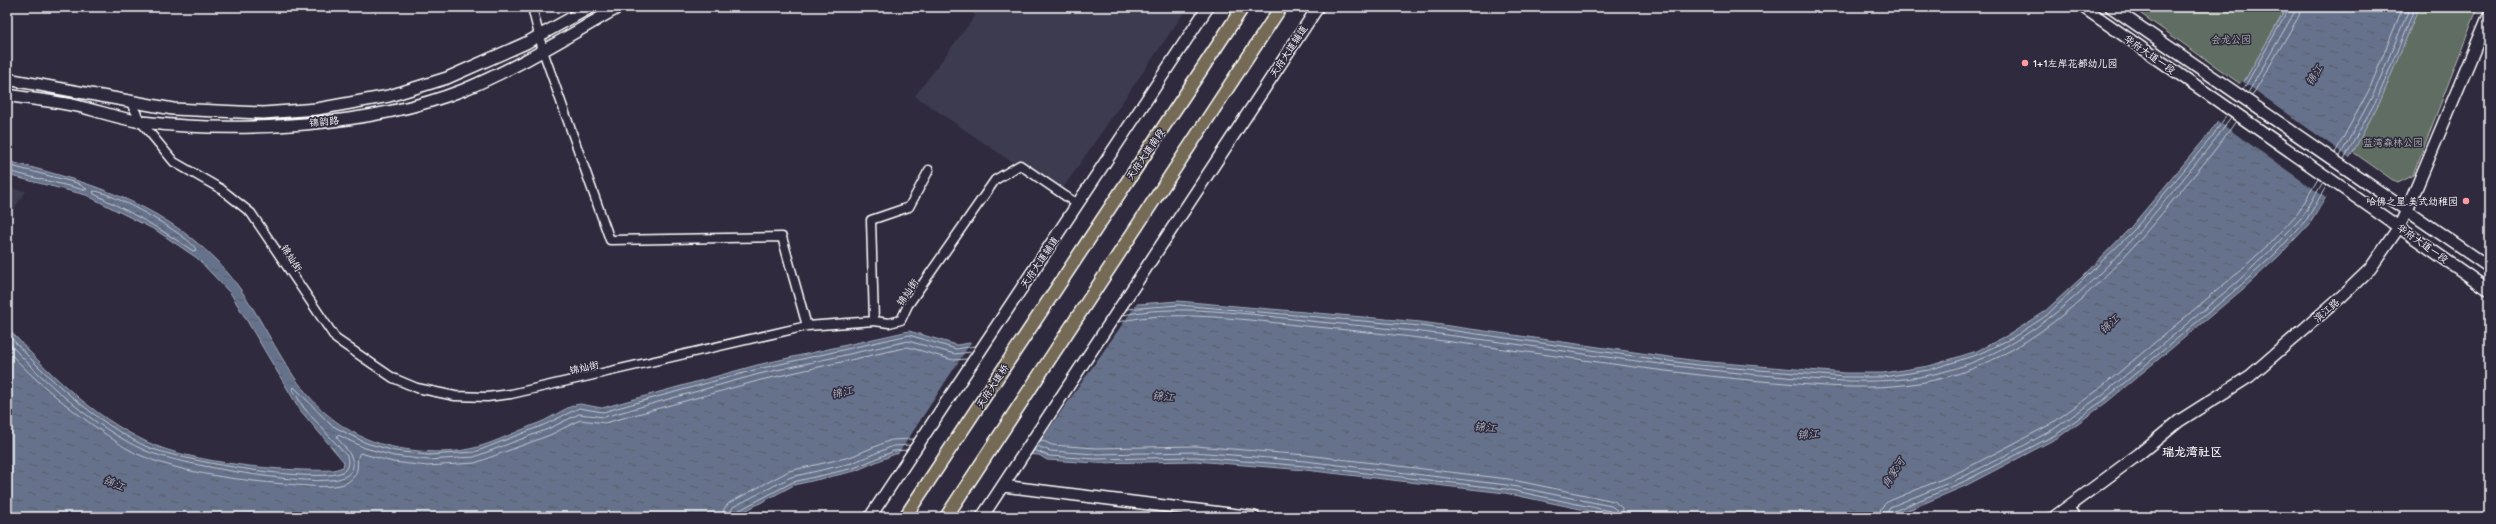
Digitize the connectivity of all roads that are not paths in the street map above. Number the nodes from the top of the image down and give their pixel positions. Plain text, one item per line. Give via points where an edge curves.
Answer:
1 (532, 7) edge
2 (591, 7) edge
3 (618, 7) edge
4 (1208, 7) edge
5 (1242, 7) edge
6 (1281, 7) edge
7 (1318, 7) edge
8 (2083, 7) edge
9 (2111, 7) edge
10 (2489, 15) edge
11 (539, 36) junction
12 (543, 51) junction
13 (7, 79) edge
14 (7, 95) edge
15 (130, 101) junction
16 (141, 122) junction
17 (929, 170) dead end
18 (1077, 204) junction
19 (2407, 210) junction
20 (2399, 227) junction
21 (2489, 267) edge
22 (2489, 290) edge
23 (1048, 301) joint
24 (874, 322) junction
25 (807, 326) junction
26 (1003, 486) junction
27 (2068, 508) junction
28 (870, 517) edge
29 (905, 517) edge
30 (946, 517) edge
31 (982, 517) edge
32 (1254, 517) edge
33 (2054, 517) edge
34 (2076, 517) edge

1 - 11 street
2 - 11 street, 锦韵路
3 - 12 street, 锦韵路
4 - 18 street, 天府大道辅道
5 - 23 main road, 天府大道南段
6 - 30 main road
7 - 26 street, 天府大道辅道
8 - 20 street, 华府大道一段
9 - 19 street
10 - 19 street, 滨江路
11 - 12 street
11 - 15 street, 锦韵路 via 447,78 389,96 317,109 263,113 173,109
12 - 16 street, 锦韵路 via 463,90 407,108 286,125 220,126
12 - 25 street via 610,240 782,237
13 - 15 street, 锦韵路
14 - 16 street, 锦韵路 via 75,105
15 - 16 street, 锦灿街
16 - 25 street, 锦灿街 via 174,162 221,188 250,213 336,339 393,378 417,388 455,396 487,397 511,394
17 - 24 street via 909,207 870,220
18 - 24 street, 锦灿街 via 1020,165 1004,173 995,180 908,305 901,320 889,324
18 - 28 street, 天府大道辅道
19 - 20 street, 滨江路
19 - 21 street
20 - 22 street, 华府大道一段
20 - 27 street, 滨江路 via 2370,269 2250,376 2179,421
23 - 29 main road, 天府大道桥
24 - 25 street, 锦灿街
26 - 31 street, 天府大道辅道
26 - 32 street
27 - 33 street, 滨江路
27 - 34 street

